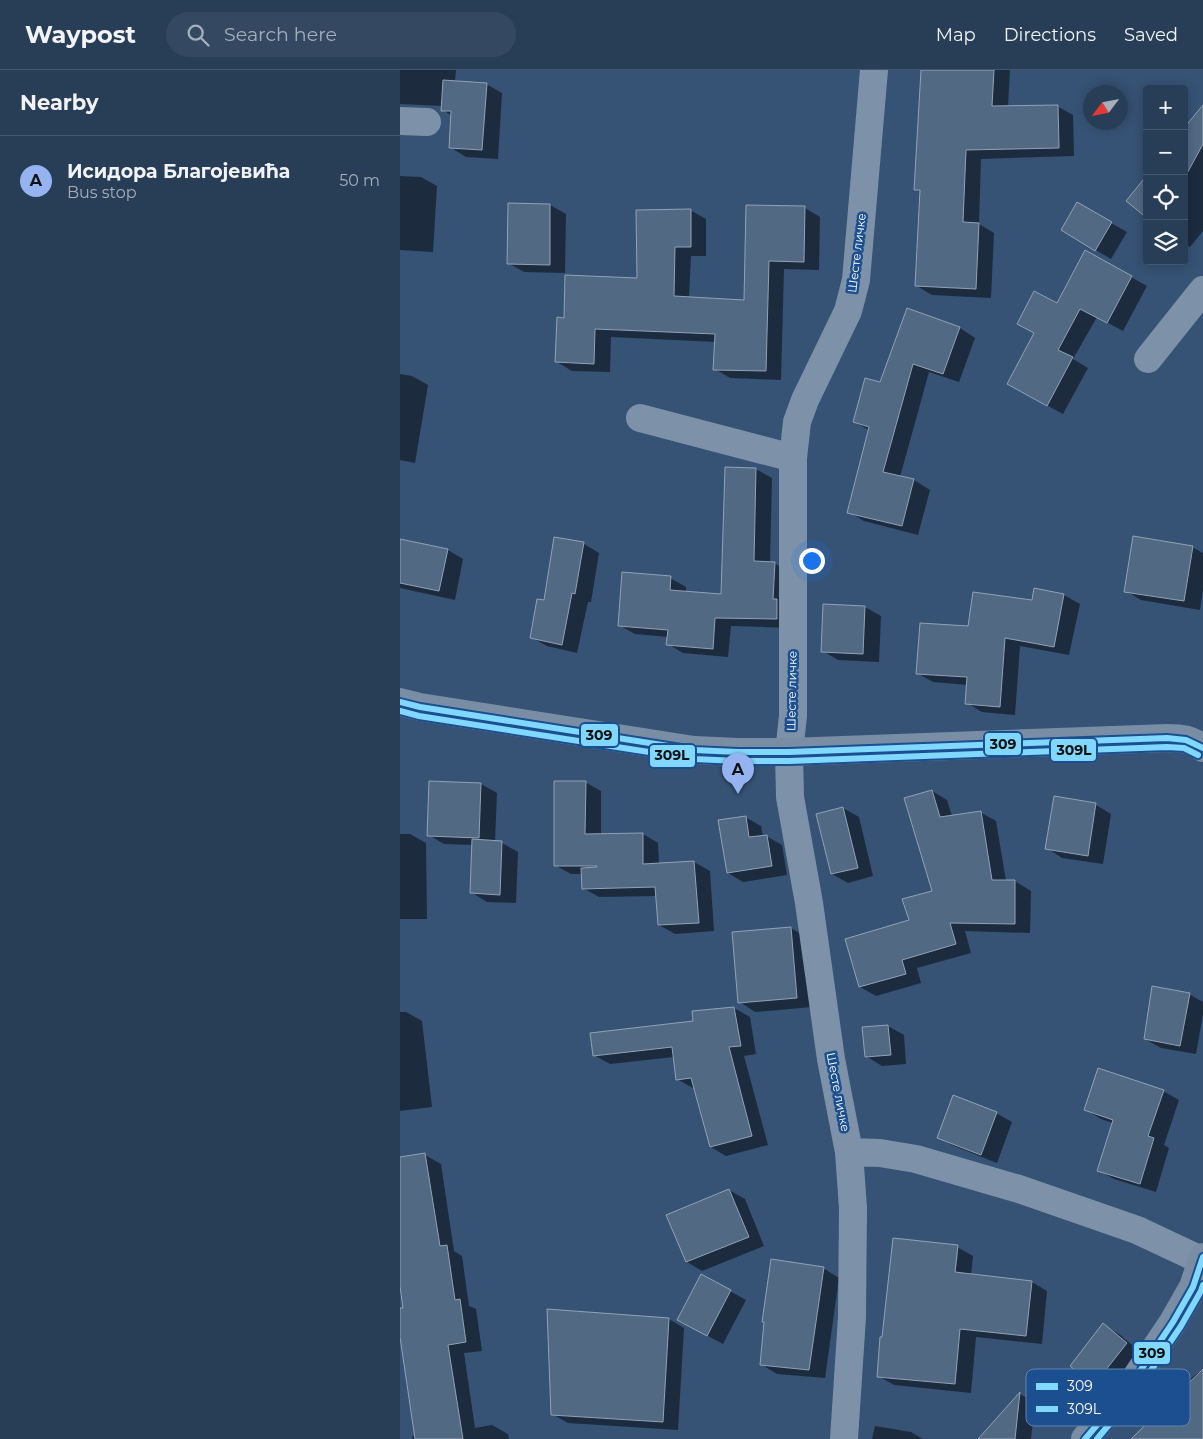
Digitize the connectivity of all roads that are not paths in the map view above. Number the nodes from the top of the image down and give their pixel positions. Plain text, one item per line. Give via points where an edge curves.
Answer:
1 (874, 70) edge
2 (400, 121) edge
3 (427, 122) dead end
4 (1203, 290) edge
5 (1148, 359) dead end
6 (640, 418) dead end
7 (793, 458) junction
8 (400, 702) edge
9 (1203, 748) edge
10 (789, 752) junction
11 (850, 1152) junction
12 (1203, 1259) edge
13 (1141, 1369) edge
14 (1096, 1426) edge
15 (844, 1439) edge
16 (1085, 1439) edge

1 - 7 street, Шесте личке via 856,280 848,311 797,422
2 - 3 street
4 - 5 street
6 - 7 street
7 - 10 street, Шесте личке via 793,716
8 - 10 street via 694,750
9 - 10 street via 1184,738 1167,738
10 - 11 street, Шесте личке via 790,797 809,903 826,1031
11 - 12 street via 916,1159 1019,1189 1137,1230
11 - 15 street, Шесте личке via 852,1318
12 - 13 street via 1173,1322
14 - 16 street

